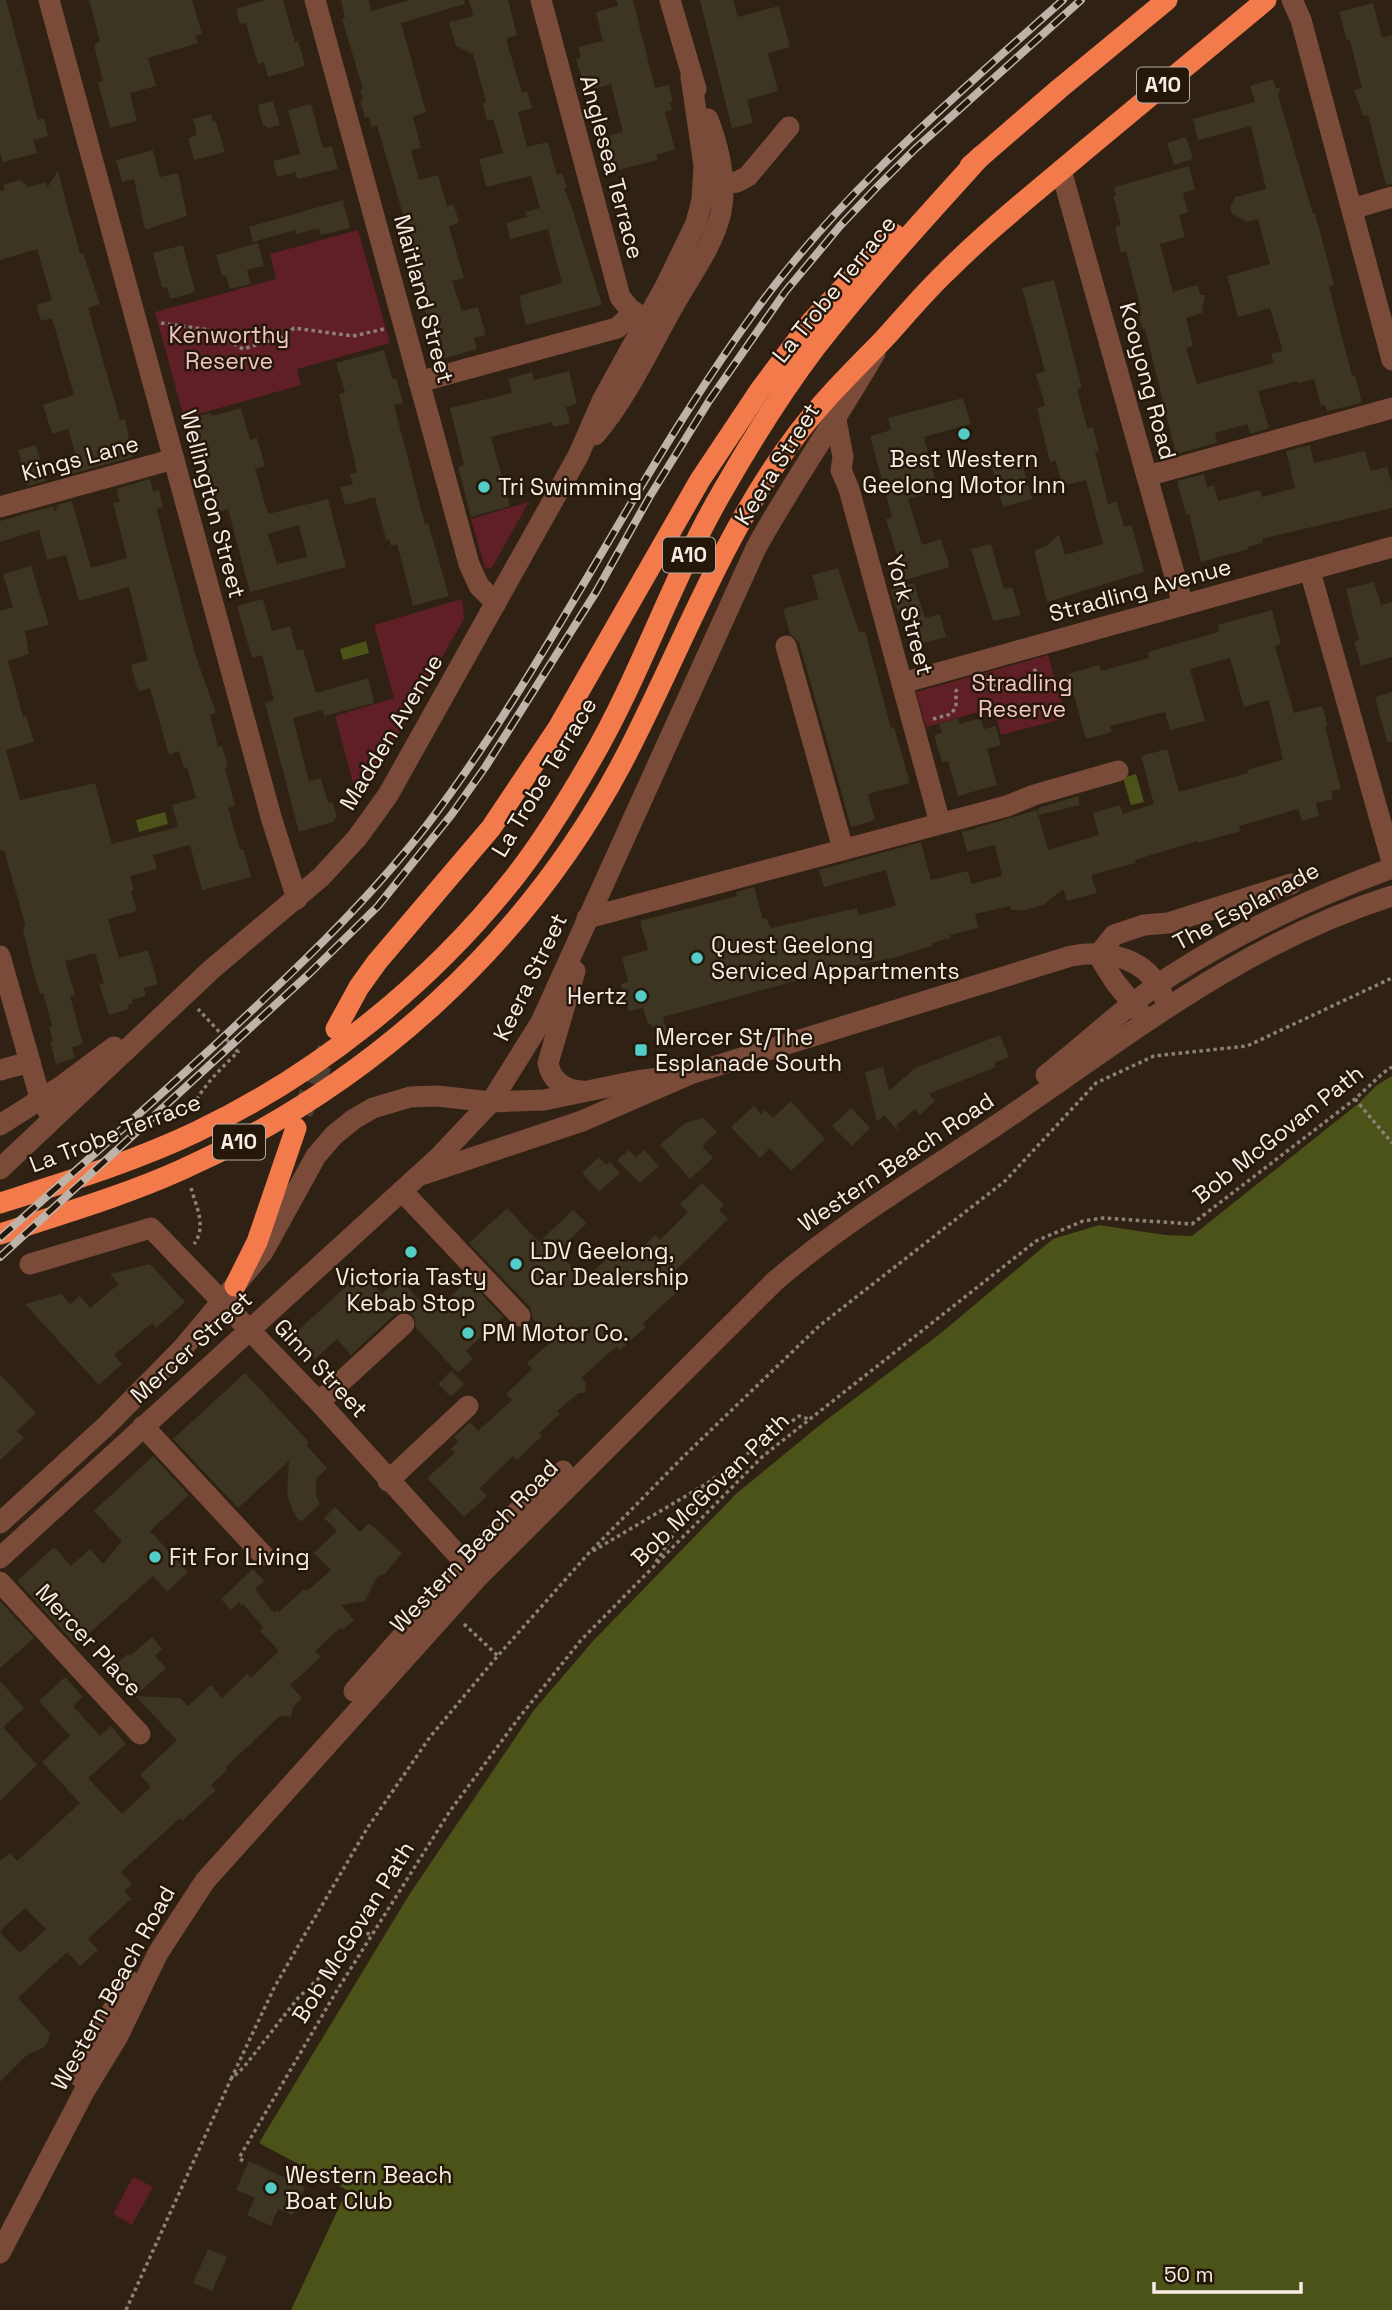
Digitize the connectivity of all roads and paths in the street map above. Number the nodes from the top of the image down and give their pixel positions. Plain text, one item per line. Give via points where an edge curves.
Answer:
1 (49, 0) edge
2 (315, 0) edge
3 (541, 0) edge
4 (670, 0) edge
5 (1167, 0) edge
6 (1266, 0) edge
7 (1292, 0) edge
8 (789, 127) dead end
9 (981, 156) junction
10 (1061, 170) junction
11 (714, 185) junction
12 (1392, 197) edge
13 (1352, 209) junction
14 (647, 320) junction
15 (161, 323) dead end
16 (391, 328) dead end
17 (884, 338) junction
18 (1392, 360) edge
19 (419, 382) junction
20 (1392, 408) edge
21 (835, 420) junction
22 (174, 459) junction
23 (1147, 476) junction
24 (0, 507) edge
25 (1392, 547) edge
26 (1310, 571) junction
27 (496, 603) junction
28 (1183, 605) junction
29 (786, 646) dead end
30 (1034, 666) dead end
31 (970, 682) dead end
32 (902, 683) junction
33 (963, 683) dead end
34 (925, 716) dead end
35 (1118, 771) dead end
36 (940, 823) junction
37 (843, 849) junction
38 (1392, 862) edge
39 (1392, 868) edge
40 (1392, 896) edge
41 (297, 899) junction
42 (1284, 911) junction
43 (586, 920) junction
44 (1097, 955) junction
45 (0, 956) edge
46 (1392, 978) edge
47 (1159, 985) junction
48 (193, 998) junction
49 (1133, 1004) junction
50 (1168, 1007) junction
51 (1147, 1021) junction
52 (336, 1029) tunnel mouth
53 (238, 1052) dead end
54 (30, 1062) junction
55 (1392, 1067) edge
56 (0, 1070) edge
57 (690, 1074) junction
58 (582, 1091) junction
59 (1355, 1099) junction
60 (41, 1100) junction
61 (491, 1102) junction
62 (53, 1120) junction
63 (0, 1125) edge
64 (296, 1128) tunnel mouth
65 (1392, 1143) edge
66 (0, 1169) edge
67 (418, 1175) junction
68 (189, 1182) dead end
69 (402, 1191) junction
70 (0, 1203) edge
71 (0, 1234) edge
72 (190, 1248) dead end
73 (30, 1264) dead end
74 (229, 1293) junction
75 (520, 1316) dead end
76 (404, 1324) dead end
77 (250, 1329) junction
78 (319, 1402) junction
79 (468, 1406) dead end
80 (809, 1419) junction
81 (143, 1426) junction
82 (388, 1481) junction
83 (706, 1484) junction
84 (0, 1523) edge
85 (588, 1554) junction
86 (263, 1555) dead end
87 (0, 1558) edge
88 (651, 1568) junction
89 (472, 1571) junction
90 (0, 1582) edge
91 (448, 1609) junction
92 (498, 1656) junction
93 (140, 1734) dead end
94 (372, 1934) junction
95 (231, 2080) junction
96 (243, 2161) dead end
97 (0, 2227) edge
98 (0, 2253) edge
99 (126, 2310) edge

1 - 22 street, Wellington Street
2 - 19 street, Maitland Street
3 - 14 street, Anglesea Terrace via 618,291 623,302
4 - 11 street via 691,77 713,134
5 - 9 highway, A10
6 - 10 highway, Keera Street / A10
7 - 13 street
8 - 11 street via 748,176
9 - 52 highway via 885,241 811,322 760,390 700,480 543,750 491,828 377,962
9 - 70 highway, La Trobe Terrace / A10 via 813,350 778,403 688,557 610,725 556,818 497,899 393,1003 289,1081 155,1150
10 - 17 highway, Keera Street / A10 via 946,271
10 - 23 street, Kooyong Road
11 - 14 street, Madden Avenue
12 - 13 street
13 - 18 street
14 - 19 street
14 - 27 street, Madden Avenue via 614,411 578,456
15 - 16 path via 211,330 243,349 282,337 294,328 353,336
17 - 21 street, Keera Street
17 - 71 highway, A10 via 819,405 739,524 625,757 564,859 448,994 357,1069 260,1131 146,1185
19 - 27 street, Maitland Street via 471,569 479,586
20 - 23 street
21 - 32 street, York Street via 843,457 841,470
21 - 43 street, Keera Street via 756,548
22 - 24 street, Kings Lane
22 - 41 street, Wellington Street
23 - 28 street, Kooyong Road
25 - 26 street, Stradling Avenue
26 - 28 street, Stradling Avenue
26 - 38 street
27 - 41 street, Madden Avenue via 388,795 352,844
28 - 32 street, Stradling Avenue
29 - 37 street
30 - 31 path via 1038,681 1013,689
32 - 36 street, York Street
33 - 34 path via 956,691 951,714 932,719
35 - 36 street
36 - 37 street
37 - 43 street
39 - 42 street, The Esplanade
40 - 50 street, The Esplanade via 1291,935
41 - 48 street, Madden Avenue
42 - 44 street via 1282,887 1114,935
42 - 47 street, The Esplanade
43 - 58 street via 548,1063 559,1083
43 - 61 street, Keera Street via 541,1022
44 - 47 street via 1127,958
44 - 49 street
44 - 57 street via 1071,956
45 - 54 street
46 - 85 path via 1247,1046 1154,1056 1096,1083 1005,1181 819,1326
47 - 49 street, The Esplanade
47 - 50 street
48 - 53 path
48 - 60 street, Madden Avenue
48 - 62 street, Madden Avenue
49 - 51 street
49 - 89 street, Western Beach Road via 1017,1097 777,1261 508,1520
50 - 51 street, The Esplanade
51 - 89 street, Western Beach Road via 804,1256
54 - 56 street
54 - 60 street
55 - 59 path, Bob McGovan Path
57 - 58 street, Mercer Street
57 - 67 street via 582,1121
58 - 61 street, Mercer Street via 544,1100
59 - 65 path
59 - 80 path, Bob McGovan Path via 1192,1224 1103,1218 1083,1221 1036,1241
60 - 62 street
60 - 63 street, Madden Avenue
61 - 67 street, Keera Street
61 - 74 street, Mercer Street via 410,1097 354,1119 316,1156 272,1238
62 - 66 street, Madden Avenue
64 - 74 highway via 257,1242
67 - 69 street, Mercer Street
68 - 72 path via 201,1230
69 - 75 street
69 - 77 street, Mercer Street
73 - 74 street, Ginn Street via 152,1228 207,1287
74 - 77 street, Ginn Street
74 - 84 street, Mercer Street via 107,1425
76 - 78 street
77 - 78 street, Ginn Street
77 - 81 street, Mercer Street
78 - 82 street, Ginn Street
79 - 82 street
80 - 83 path via 799,1416
80 - 88 path, Bob McGovan Path via 763,1456
81 - 86 street
81 - 87 street, Mercer Street
82 - 89 street, Ginn Street
83 - 85 path
83 - 88 path
85 - 92 path
88 - 94 path, Bob McGovan Path via 581,1640 518,1719 450,1811
89 - 91 street, Western Beach Road
89 - 97 street, Western Beach Road via 196,1872 102,2028
90 - 93 street, Mercer Place
91 - 92 path
91 - 98 street, Western Beach Road via 205,1881 184,1911
92 - 95 path via 430,1737 368,1827 274,1988
94 - 95 path via 362,1933 351,1941
94 - 96 path, Bob McGovan Path via 253,2132 239,2158
95 - 99 path

